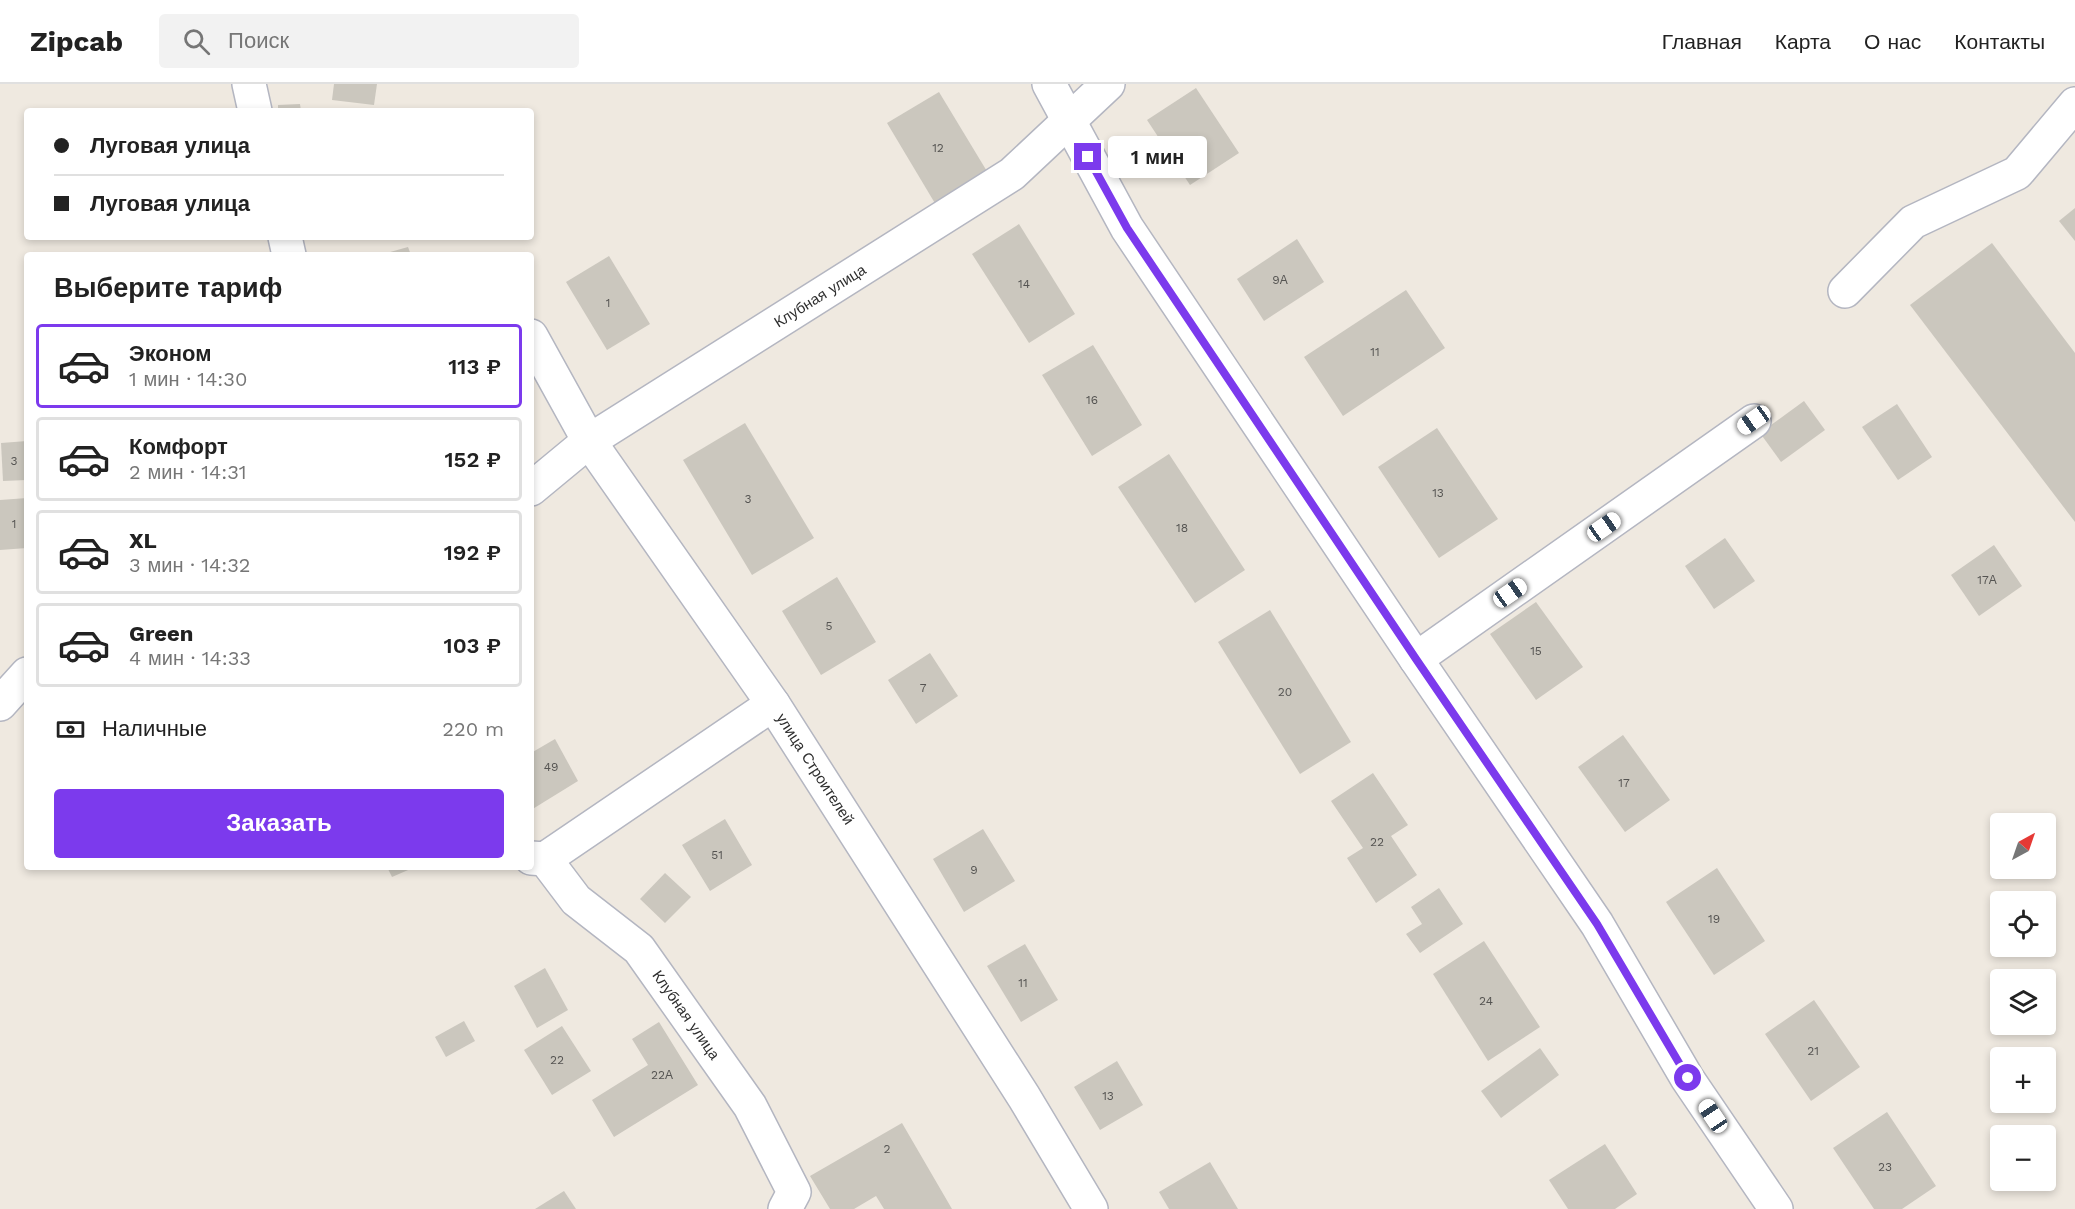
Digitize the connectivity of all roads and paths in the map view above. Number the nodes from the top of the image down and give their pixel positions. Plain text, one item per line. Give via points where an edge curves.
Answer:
1 (249, 84) edge
2 (1049, 84) edge
3 (1108, 84) edge
4 (2075, 104) edge
5 (254, 108) edge
6 (1069, 122) junction
7 (1845, 291) dead end
8 (534, 341) edge
9 (1754, 420) dead end
10 (589, 441) junction
11 (534, 487) edge
12 (1416, 659) junction
13 (24, 677) edge
14 (0, 704) edge
15 (773, 704) junction
16 (538, 858) edge
17 (785, 1209) edge
18 (1091, 1209) edge
19 (1776, 1209) edge

1 - 5 street
2 - 6 street
3 - 6 street, Клубная улица
4 - 7 street via 2017,173 1913,222
6 - 10 street, Клубная улица via 1012,174
6 - 12 street via 1127,228
8 - 10 street, улица Строителей
9 - 12 street
10 - 11 street, Клубная улица
10 - 15 street, улица Строителей
12 - 19 street via 1597,924 1688,1078
13 - 14 street
15 - 16 street
15 - 18 street, улица Строителей
16 - 17 street, Клубная улица via 576,900 639,949 750,1106 794,1192

